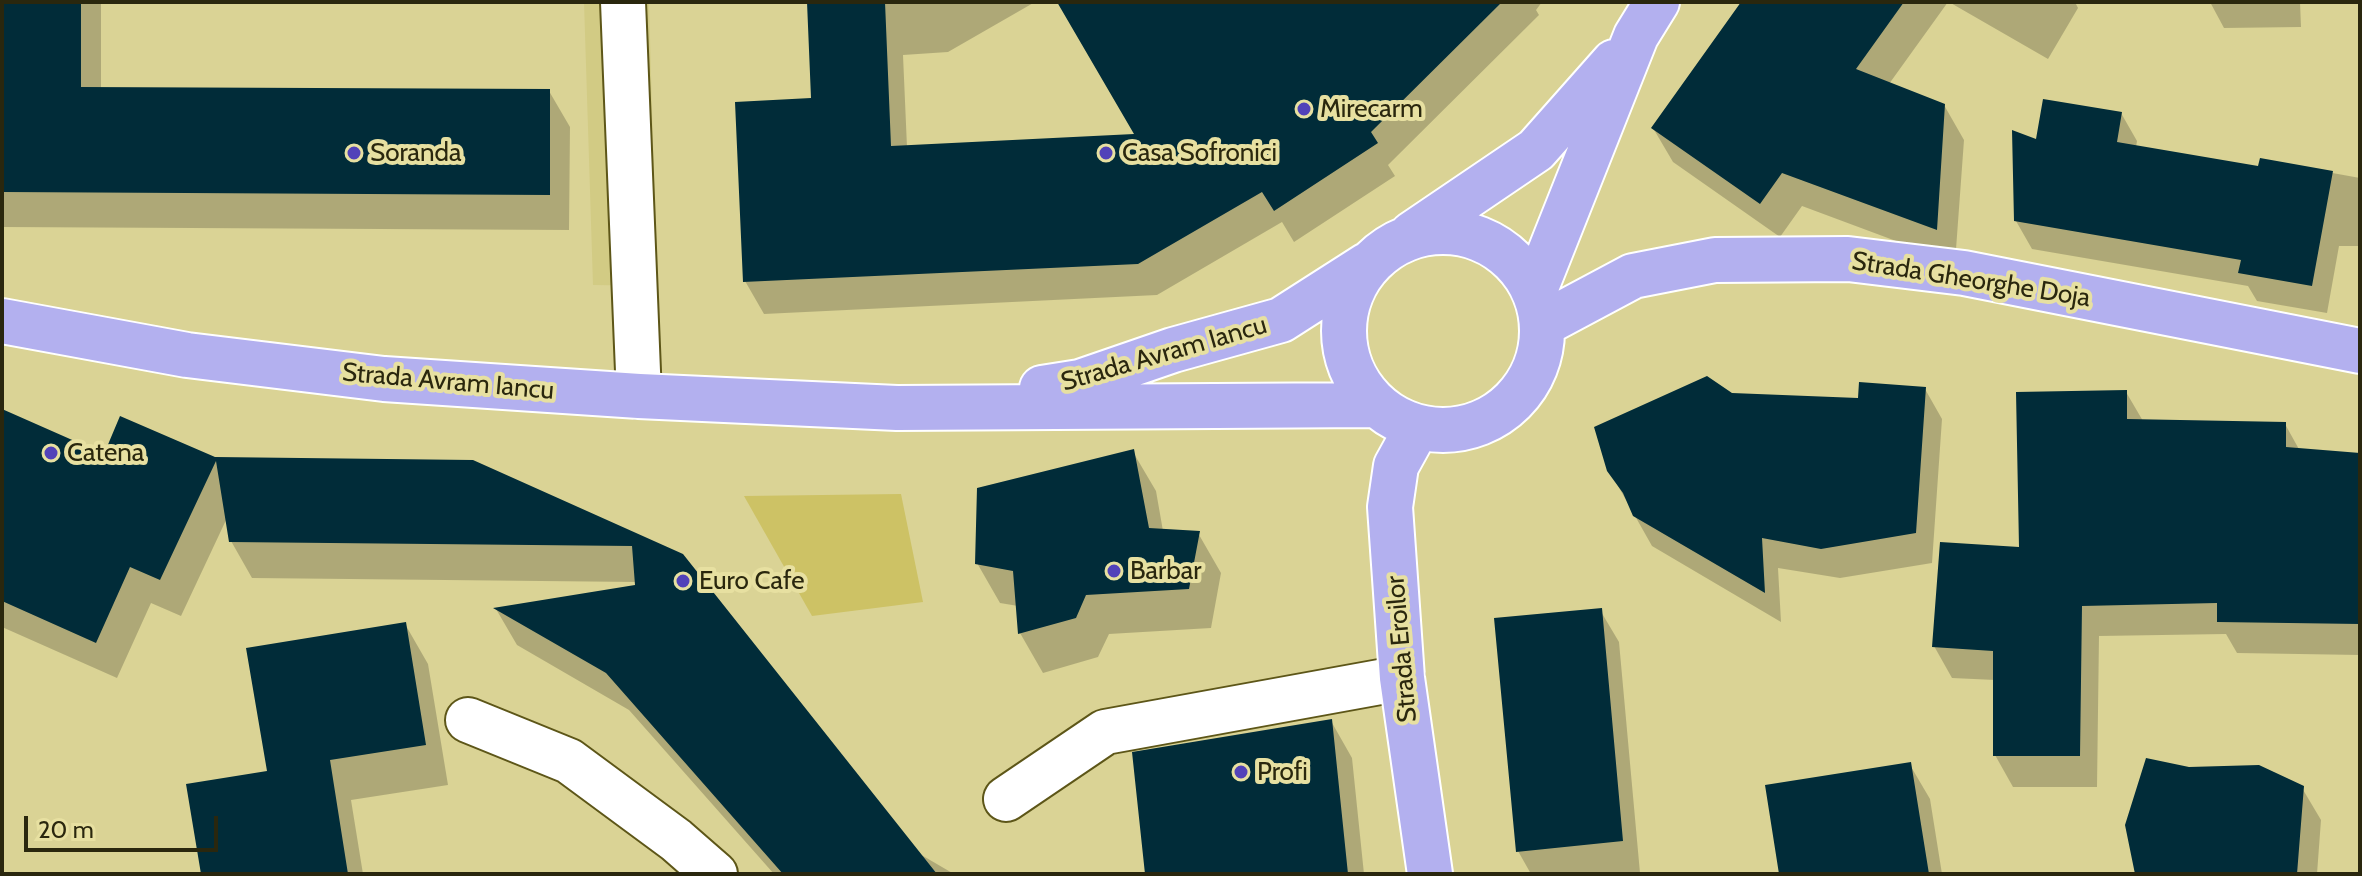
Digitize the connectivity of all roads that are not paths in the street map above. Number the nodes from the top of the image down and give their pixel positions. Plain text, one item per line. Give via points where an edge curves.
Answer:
1 (623, 2) edge
2 (1647, 19) edge
3 (1407, 238) junction
4 (1369, 264) junction
5 (1539, 307) junction
6 (2, 321) edge
7 (2360, 351) edge
8 (639, 396) junction
9 (1374, 405) junction
10 (897, 408) junction
11 (1417, 428) junction
12 (1402, 678) junction
13 (468, 720) dead end
14 (1006, 799) dead end
15 (715, 874) edge
16 (1430, 874) edge

1 - 8 lane
2 - 3 main road via 1536,150
2 - 5 main road
3 - 4 main road
3 - 5 main road via 1459,232 1503,251
4 - 9 main road via 1345,307 1346,355
4 - 10 main road, Strada Avram Iancu via 1281,320 1080,382
5 - 7 main road, Strada Gheorghe Doja via 1633,276 1715,260 1848,259 1964,273
5 - 11 main road via 1543,341 1529,382 1503,412 1451,431
6 - 8 main road, Strada Avram Iancu via 187,355 354,376
8 - 10 main road, Strada Avram Iancu
9 - 10 main road, Strada Avram Iancu
9 - 11 main road
11 - 12 main road, Strada Eroilor via 1396,466 1390,507
12 - 14 lane via 1105,732
12 - 16 main road, Strada Eroilor
13 - 15 lane via 569,761

